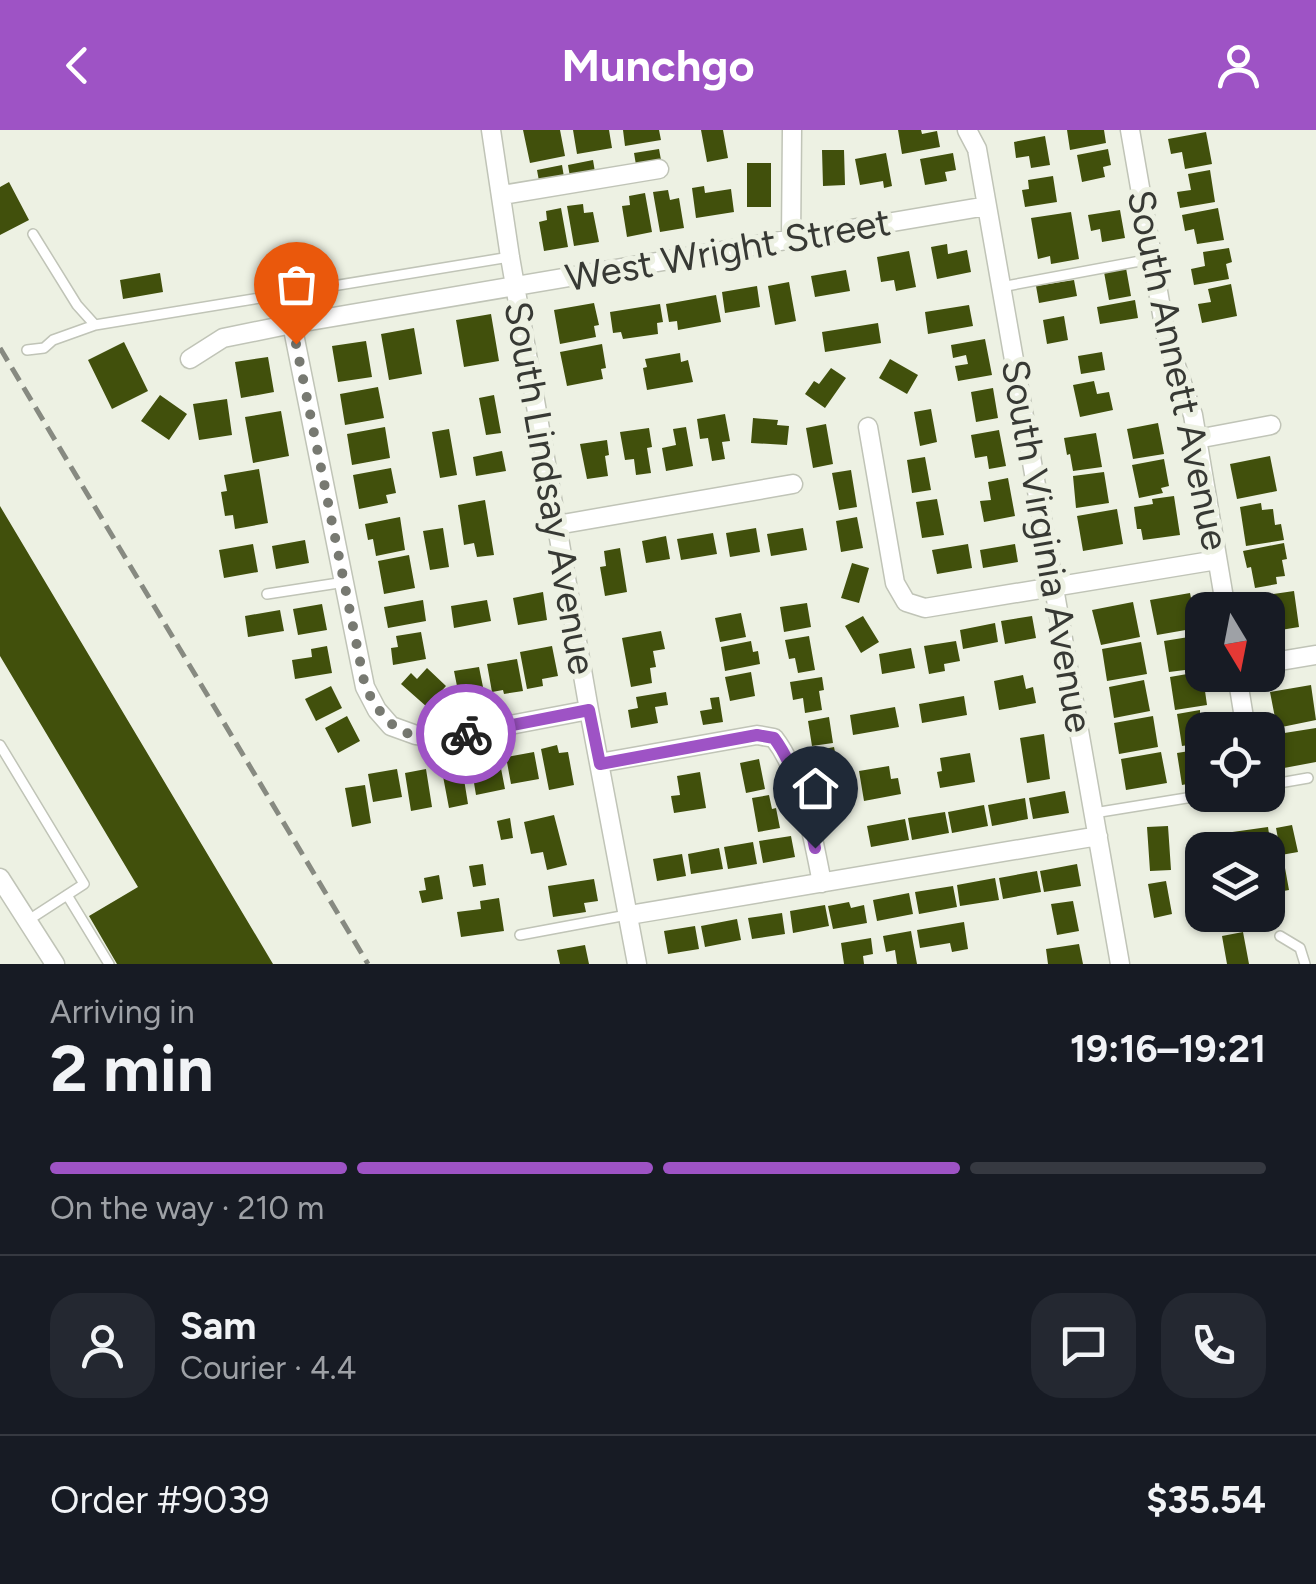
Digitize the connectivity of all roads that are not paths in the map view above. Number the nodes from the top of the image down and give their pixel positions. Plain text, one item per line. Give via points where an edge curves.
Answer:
1 (491, 130) edge
2 (792, 130) edge
3 (966, 130) edge
4 (1130, 130) edge
5 (660, 169) dead end
6 (502, 195) junction
7 (987, 206) junction
8 (33, 234) dead end
9 (791, 240) junction
10 (510, 257) junction
11 (1152, 258) junction
12 (515, 286) junction
13 (1002, 286) junction
14 (292, 324) junction
15 (94, 325) junction
16 (27, 350) dead end
17 (190, 359) dead end
18 (1271, 426) dead end
19 (868, 427) dead end
20 (1197, 439) junction
21 (793, 484) dead end
22 (557, 525) junction
23 (1217, 560) junction
24 (345, 582) junction
25 (1054, 586) junction
26 (1223, 592) edge
27 (267, 594) dead end
28 (1315, 654) edge
29 (1285, 660) edge
30 (589, 710) junction
31 (0, 745) edge
32 (4, 762) edge
33 (600, 764) junction
34 (1308, 778) dead end
35 (1285, 782) edge
36 (1185, 798) edge
37 (1094, 814) junction
38 (1098, 836) junction
39 (0, 878) edge
40 (822, 882) junction
41 (67, 894) junction
42 (629, 915) junction
43 (27, 921) junction
44 (520, 935) dead end
45 (1280, 936) dead end
46 (55, 964) edge
47 (109, 964) edge
48 (637, 964) edge
49 (1120, 964) edge
50 (1305, 964) edge

1 - 6 street, South Lindsay Avenue
2 - 9 street
3 - 7 street, South Virginia Avenue via 977,149
4 - 11 street, South Annett Avenue
5 - 6 street
6 - 10 street, South Lindsay Avenue
7 - 9 street, West Wright Street
7 - 13 street, South Virginia Avenue
8 - 15 lane
9 - 12 street, West Wright Street
10 - 12 street, South Lindsay Avenue
10 - 15 lane
11 - 13 lane
11 - 20 street, South Annett Avenue via 1166,336
12 - 14 street, West Wright Street
12 - 22 street, South Lindsay Avenue
13 - 25 street, South Virginia Avenue
14 - 17 street, West Wright Street via 223,338
14 - 24 street
15 - 16 lane
18 - 20 street
19 - 25 street via 896,583 906,602 925,608
20 - 23 street, South Annett Avenue
21 - 22 street
22 - 30 street, South Lindsay Avenue
23 - 25 street
23 - 26 street, South Annett Avenue
24 - 27 lane
24 - 30 street via 365,686 391,726 442,738
25 - 37 street, South Virginia Avenue
28 - 29 street
30 - 33 street, South Lindsay Avenue
31 - 32 lane
32 - 41 lane via 84,884
33 - 40 street via 757,735 774,738 787,755 809,820
33 - 42 street, South Lindsay Avenue
34 - 35 lane
36 - 37 lane
37 - 38 street, South Virginia Avenue
38 - 40 street
38 - 49 street, South Virginia Avenue
39 - 43 street
40 - 42 street
41 - 43 lane
41 - 47 lane
42 - 44 lane
42 - 48 street, South Lindsay Avenue
43 - 46 street
45 - 50 lane via 1300,948

